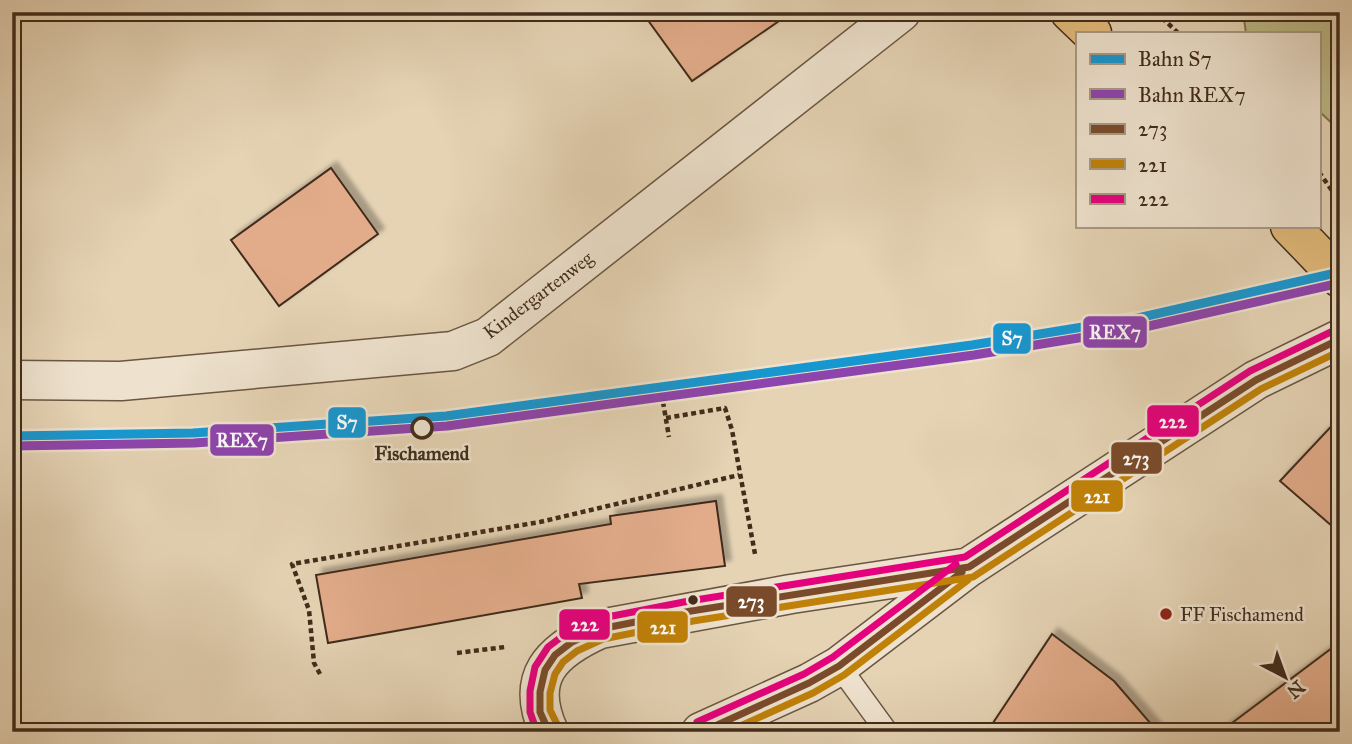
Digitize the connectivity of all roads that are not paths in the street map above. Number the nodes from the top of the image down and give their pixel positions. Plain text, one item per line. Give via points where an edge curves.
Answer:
1 (901, 12) edge
2 (1070, 12) edge
3 (1091, 32) edge
4 (1292, 228) edge
5 (1340, 278) edge
6 (1340, 339) edge
7 (12, 380) edge
8 (970, 567) junction
9 (839, 666) junction
10 (549, 732) edge
11 (702, 732) edge
12 (887, 732) edge

1 - 7 street, Kindergartenweg via 488,337 453,351 135,380
2 - 3 main road
4 - 5 main road
6 - 8 street via 1256,380
8 - 9 street
8 - 10 street via 600,629 572,642 545,670 540,712
9 - 11 street
9 - 12 lane

